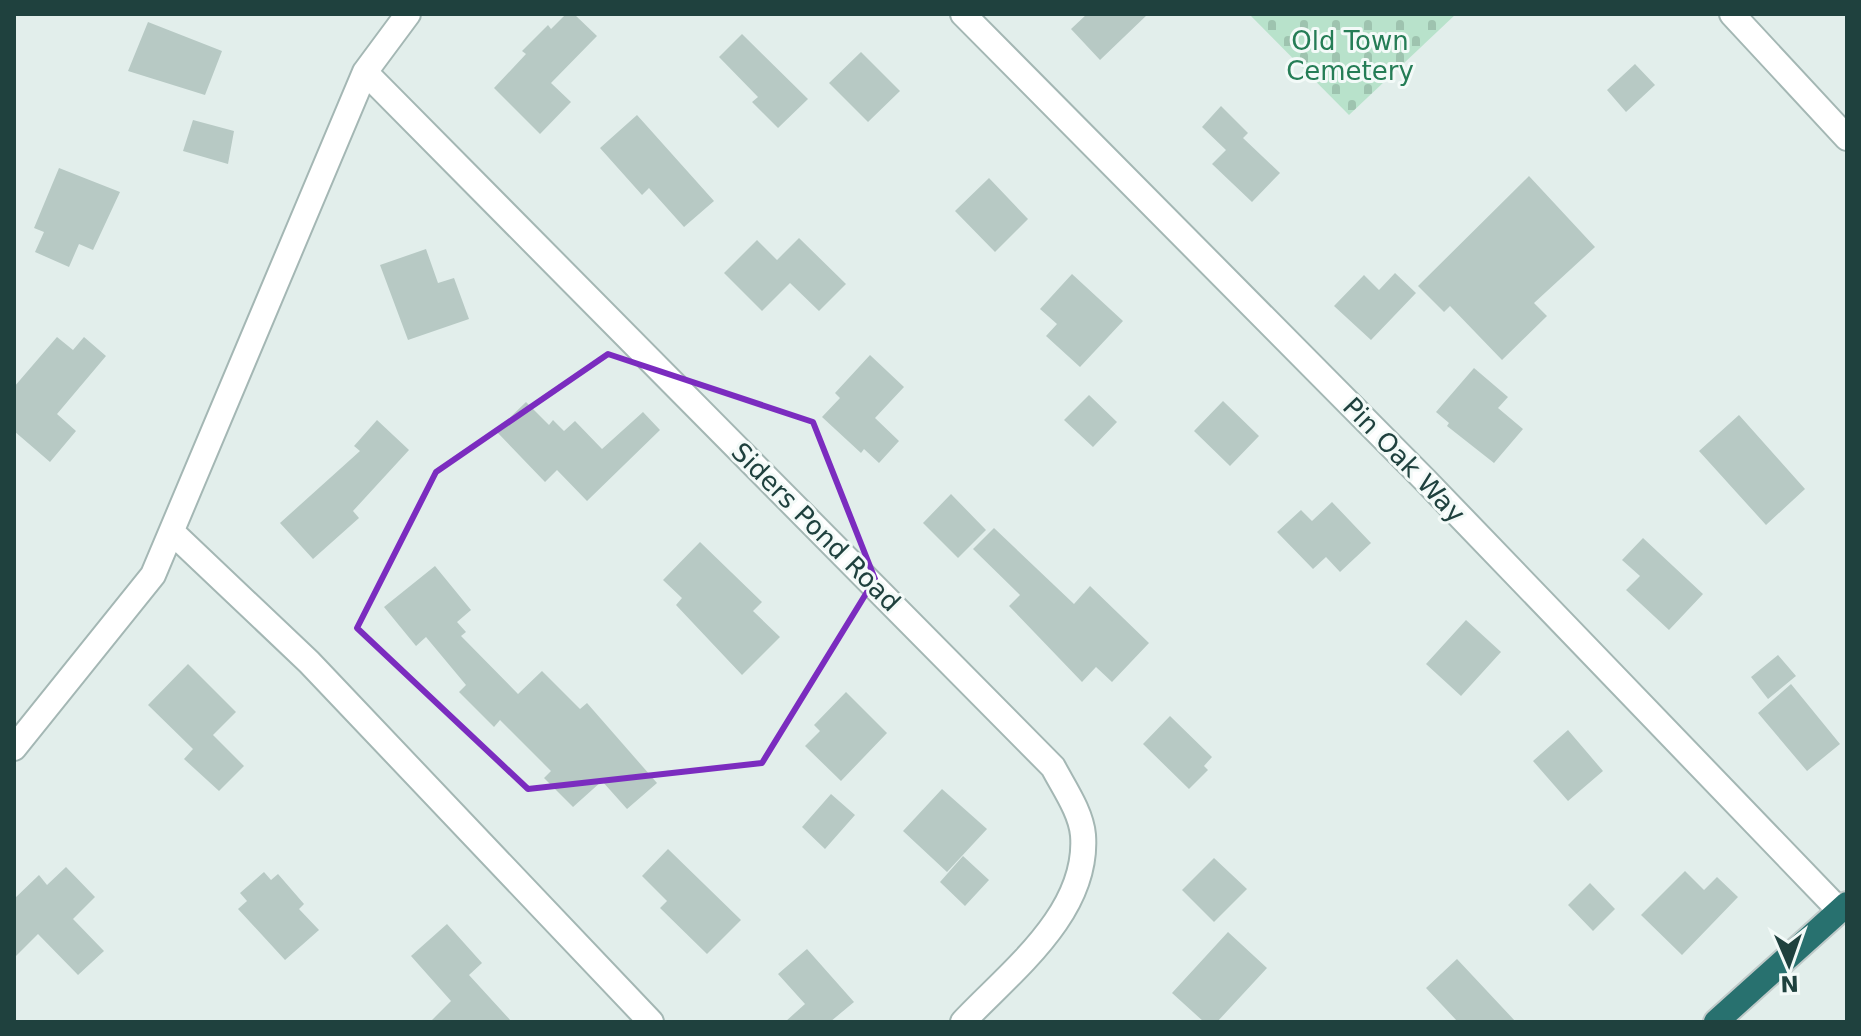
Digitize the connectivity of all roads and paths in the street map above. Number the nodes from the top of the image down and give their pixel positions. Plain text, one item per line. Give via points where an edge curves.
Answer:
1 (408, 14) edge
2 (963, 14) edge
3 (1732, 14) edge
4 (365, 72) junction
5 (1847, 138) edge
6 (173, 533) junction
7 (14, 748) edge
8 (1843, 907) edge
9 (651, 1022) edge
10 (963, 1022) edge
11 (1716, 1022) edge

1 - 4 street
2 - 8 street, Pin Oak Way
3 - 5 street
4 - 6 street
4 - 10 street, Siders Pond Road via 1053,767 1083,834 1074,886 1054,926
6 - 7 street via 153,575
6 - 9 street via 309,662
8 - 11 highway

